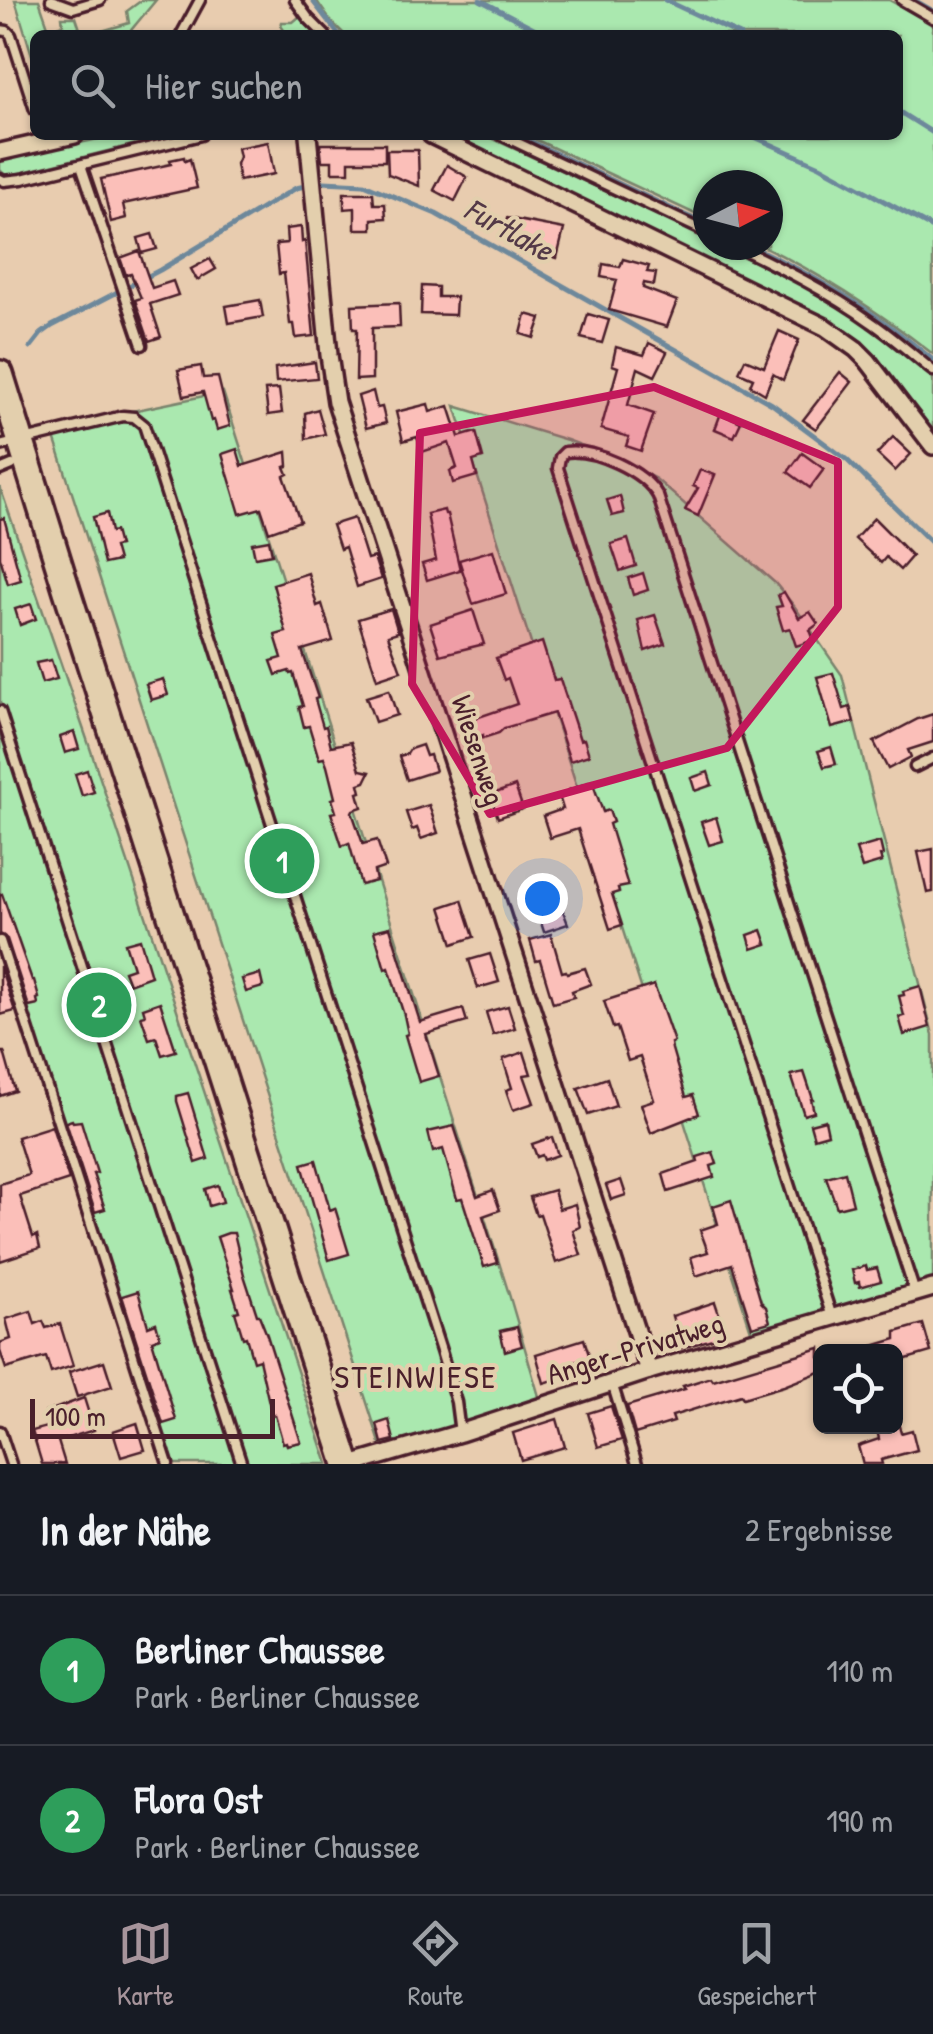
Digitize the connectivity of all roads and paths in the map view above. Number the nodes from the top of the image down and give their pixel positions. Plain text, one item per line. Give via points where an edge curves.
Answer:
1 (50, 0) edge
2 (100, 0) edge
3 (200, 0) edge
4 (295, 0) edge
5 (902, 0) edge
6 (933, 18) edge
7 (0, 30) edge
8 (184, 30) edge
9 (320, 30) edge
10 (30, 94) edge
11 (38, 140) edge
12 (181, 140) edge
13 (309, 140) edge
14 (441, 140) edge
15 (512, 140) edge
16 (0, 152) edge
17 (81, 165) junction
18 (0, 179) edge
19 (693, 226) edge
20 (765, 260) edge
21 (142, 345) dead end
22 (933, 372) edge
23 (0, 374) edge
24 (933, 446) edge
25 (6, 449) edge
26 (0, 711) edge
27 (933, 758) edge
28 (915, 767) dead end
29 (0, 941) edge
30 (933, 1288) edge
31 (914, 1293) junction
32 (832, 1317) junction
33 (649, 1371) junction
34 (612, 1383) junction
35 (0, 1432) edge
36 (460, 1433) junction
37 (377, 1461) edge
38 (10, 1464) edge
39 (168, 1464) edge
40 (242, 1464) edge
41 (351, 1464) edge
42 (636, 1464) edge

1 - 2 lane via 73,8
3 - 8 lane
4 - 9 lane
5 - 6 lane
7 - 10 lane via 11,34
11 - 16 street
12 - 17 lane
13 - 33 street, Wiesenweg via 336,402
14 - 24 street via 825,327 868,360
15 - 19 lane
17 - 18 lane
17 - 21 lane
20 - 22 lane via 836,298
23 - 25 main road
25 - 36 lane via 123,416 144,425 445,1363
25 - 41 main road via 58,562
26 - 40 lane
27 - 28 lane
29 - 39 lane
30 - 31 street, Anger-Privatweg
31 - 32 street, Anger-Privatweg
31 - 32 lane via 658,496 620,465 565,452 558,468
32 - 33 street, Anger-Privatweg
33 - 34 street, Anger-Privatweg
34 - 36 street, Anger-Privatweg
34 - 42 lane
35 - 38 lane
36 - 37 street, Anger-Privatweg
37 - 41 street, Anger-Privatweg

